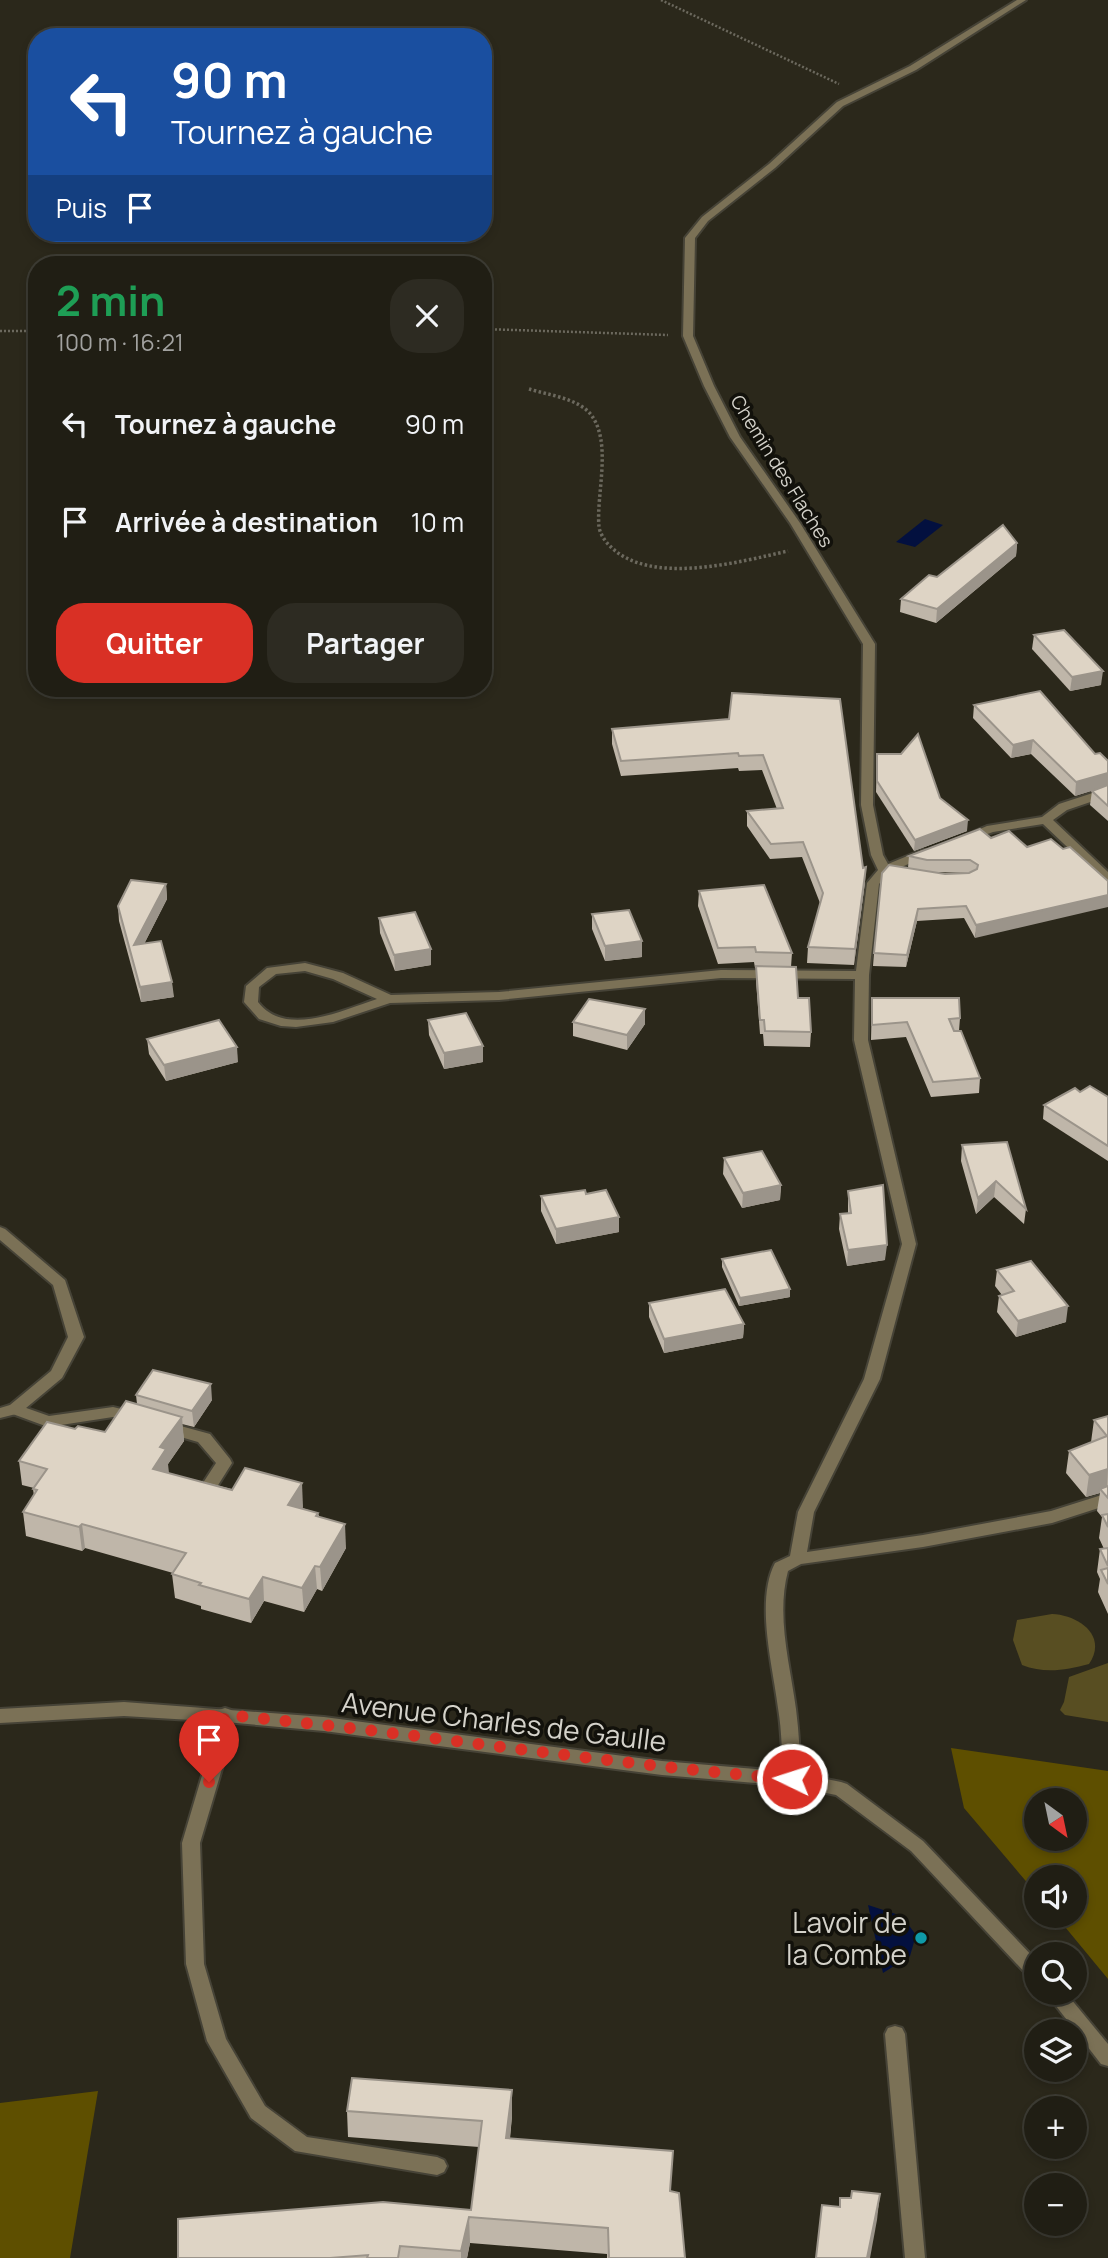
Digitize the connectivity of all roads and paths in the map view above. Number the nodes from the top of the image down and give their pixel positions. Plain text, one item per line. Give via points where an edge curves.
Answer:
1 (661, 0) edge
2 (1021, 0) edge
3 (863, 92) junction
4 (492, 330) edge
5 (0, 331) edge
6 (28, 331) edge
7 (674, 335) dead end
8 (529, 389) dead end
9 (810, 548) junction
10 (1108, 792) edge
11 (1046, 820) junction
12 (885, 870) junction
13 (912, 876) edge
14 (1108, 879) edge
15 (862, 975) junction
16 (389, 999) junction
17 (0, 1232) edge
18 (8, 1411) edge
19 (209, 1486) edge
20 (1108, 1499) edge
21 (797, 1559) junction
22 (225, 1715) junction
23 (0, 1716) edge
24 (792, 1779) junction
25 (1024, 1959) edge
26 (1065, 2005) edge
27 (895, 2034) dead end
28 (1108, 2057) edge
29 (437, 2166) dead end
30 (915, 2258) edge

1 - 3 path
2 - 3 street, Chemin des Flaches via 913,68
3 - 9 street, Chemin des Flaches via 840,104 705,219 691,238 688,336 735,436
4 - 7 path
5 - 6 path
8 - 9 path via 578,404 591,415 599,432 599,529 618,555 640,564 671,568 724,565
9 - 12 street, Chemin des Flaches via 869,644 867,805 877,855
10 - 11 street via 1063,807
11 - 12 street via 991,829
11 - 14 street
12 - 13 street
12 - 15 street via 873,883
15 - 16 street via 722,974 499,996
15 - 21 street via 862,1040 909,1244 872,1379 806,1513
16 - 16 street via 305,967 272,971 253,986 251,1002 265,1017 301,1024
17 - 18 street via 60,1283 76,1337 57,1374
18 - 19 street via 48,1422 113,1412 204,1438 224,1463
20 - 21 street via 1052,1517
21 - 24 street via 781,1567 775,1581
22 - 23 street, Avenue Charles de Gaulle via 124,1709
22 - 24 street, Avenue Charles de Gaulle via 662,1768
22 - 29 street via 191,1843 195,1964 217,2041 258,2112 302,2145
24 - 25 street, Avenue Charles de Gaulle via 841,1789 861,1802 917,1846
26 - 28 street
27 - 30 street

